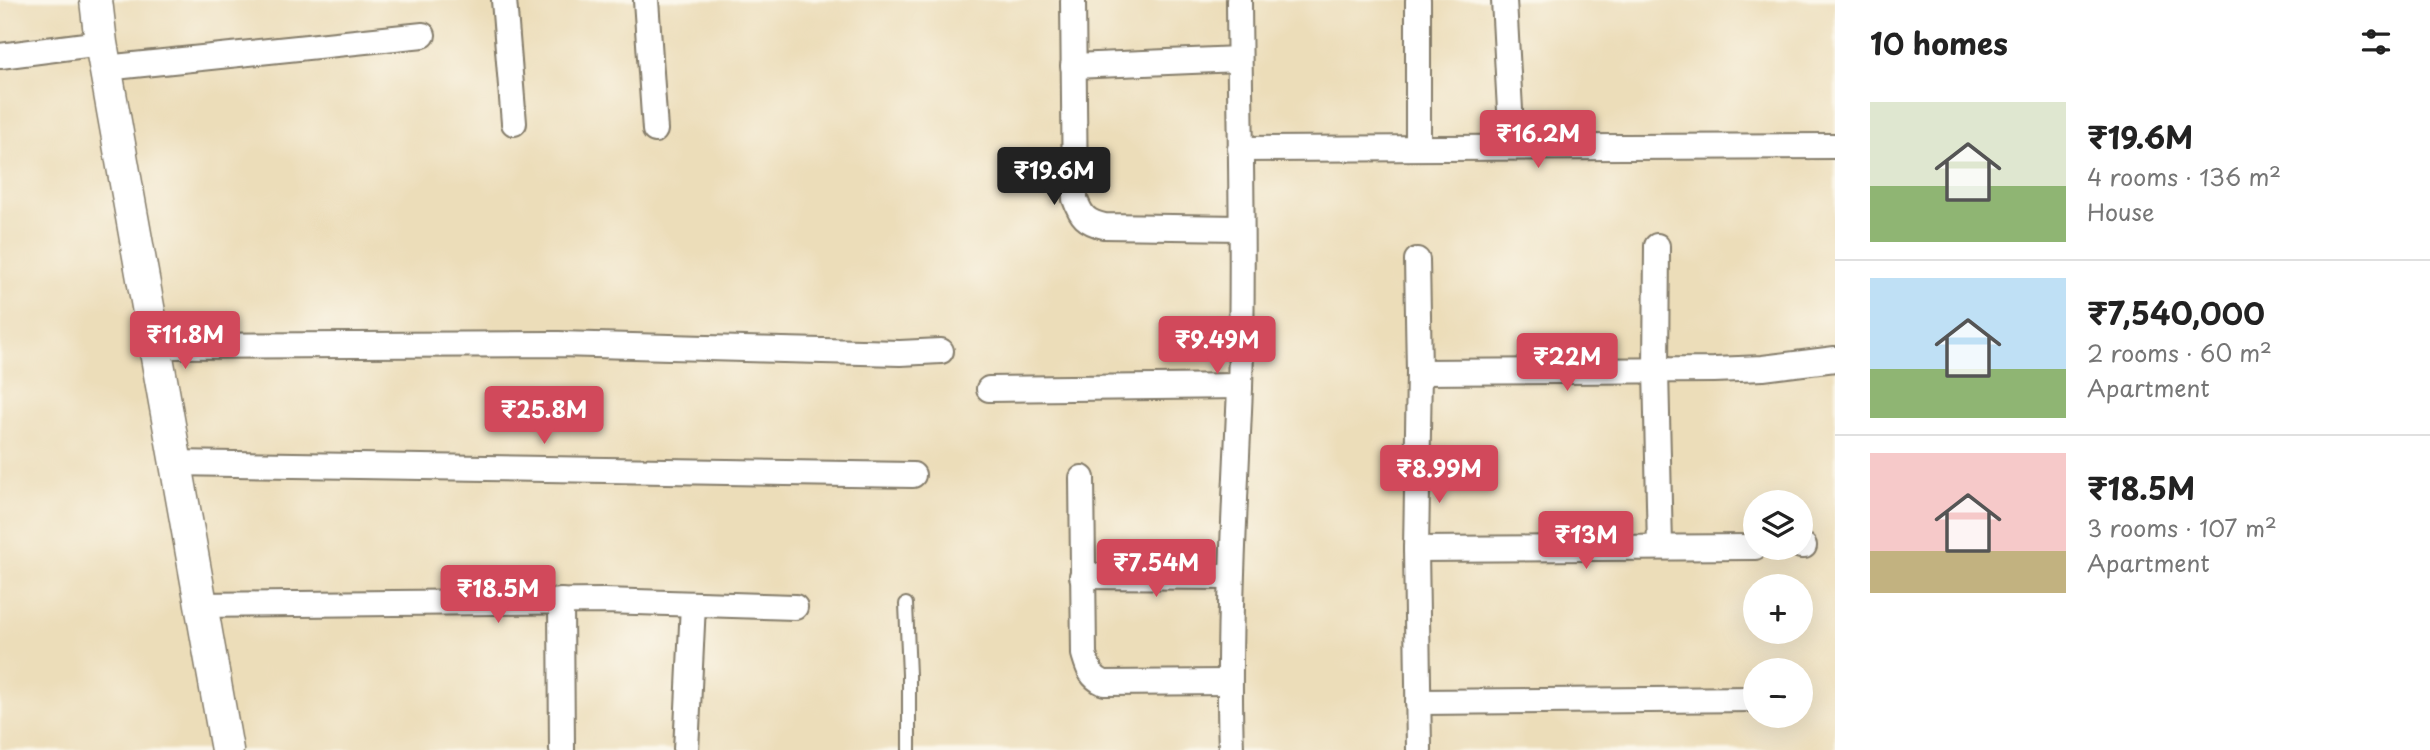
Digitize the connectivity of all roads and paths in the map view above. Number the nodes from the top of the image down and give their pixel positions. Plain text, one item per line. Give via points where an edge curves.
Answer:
1 (96, 0) edge
2 (504, 0) edge
3 (646, 0) edge
4 (1073, 0) edge
5 (1239, 0) edge
6 (1418, 0) edge
7 (1504, 0) edge
8 (423, 36) dead end
9 (103, 55) junction
10 (0, 56) edge
11 (1239, 58) junction
12 (1073, 66) junction
13 (514, 123) dead end
14 (655, 130) dead end
15 (1835, 146) edge
16 (1512, 147) junction
17 (1418, 148) junction
18 (1240, 149) junction
19 (1241, 228) junction
20 (1657, 246) dead end
21 (1417, 260) dead end
22 (153, 345) junction
23 (941, 351) dead end
24 (1835, 359) edge
25 (1656, 370) junction
26 (1419, 372) junction
27 (1240, 386) junction
28 (989, 389) dead end
29 (174, 463) junction
30 (913, 475) dead end
31 (1082, 478) dead end
32 (1660, 547) junction
33 (1743, 547) edge
34 (1416, 549) junction
35 (1082, 576) junction
36 (1231, 577) junction
37 (561, 601) junction
38 (694, 604) junction
39 (906, 604) dead end
40 (200, 605) junction
41 (795, 607) dead end
42 (1229, 682) junction
43 (1743, 699) edge
44 (1418, 702) junction
45 (227, 750) edge
46 (562, 750) edge
47 (686, 750) edge
48 (909, 750) edge
49 (1231, 750) edge
50 (1419, 750) edge

1 - 9 street
2 - 13 street
3 - 14 street
4 - 12 street
5 - 11 street
6 - 17 street
7 - 16 street
8 - 9 street
9 - 10 street
9 - 22 street
11 - 12 street
11 - 18 street
12 - 19 street via 1075,199 1080,215 1104,226
15 - 16 street
16 - 17 street
17 - 18 street
18 - 19 street
19 - 27 street
20 - 25 street
21 - 26 street
22 - 23 street via 558,344
22 - 29 street
24 - 25 street via 1763,368
25 - 26 street
25 - 32 street
26 - 34 street
27 - 28 street
27 - 36 street
29 - 30 street
29 - 40 street
31 - 35 street
32 - 33 street
32 - 34 street
34 - 44 street
35 - 36 street
35 - 42 street via 1084,654 1095,679
36 - 42 street
37 - 38 street
37 - 40 street
37 - 46 street
38 - 41 street
38 - 47 street
39 - 48 lane
40 - 45 street
42 - 49 street
43 - 44 street
44 - 50 street

